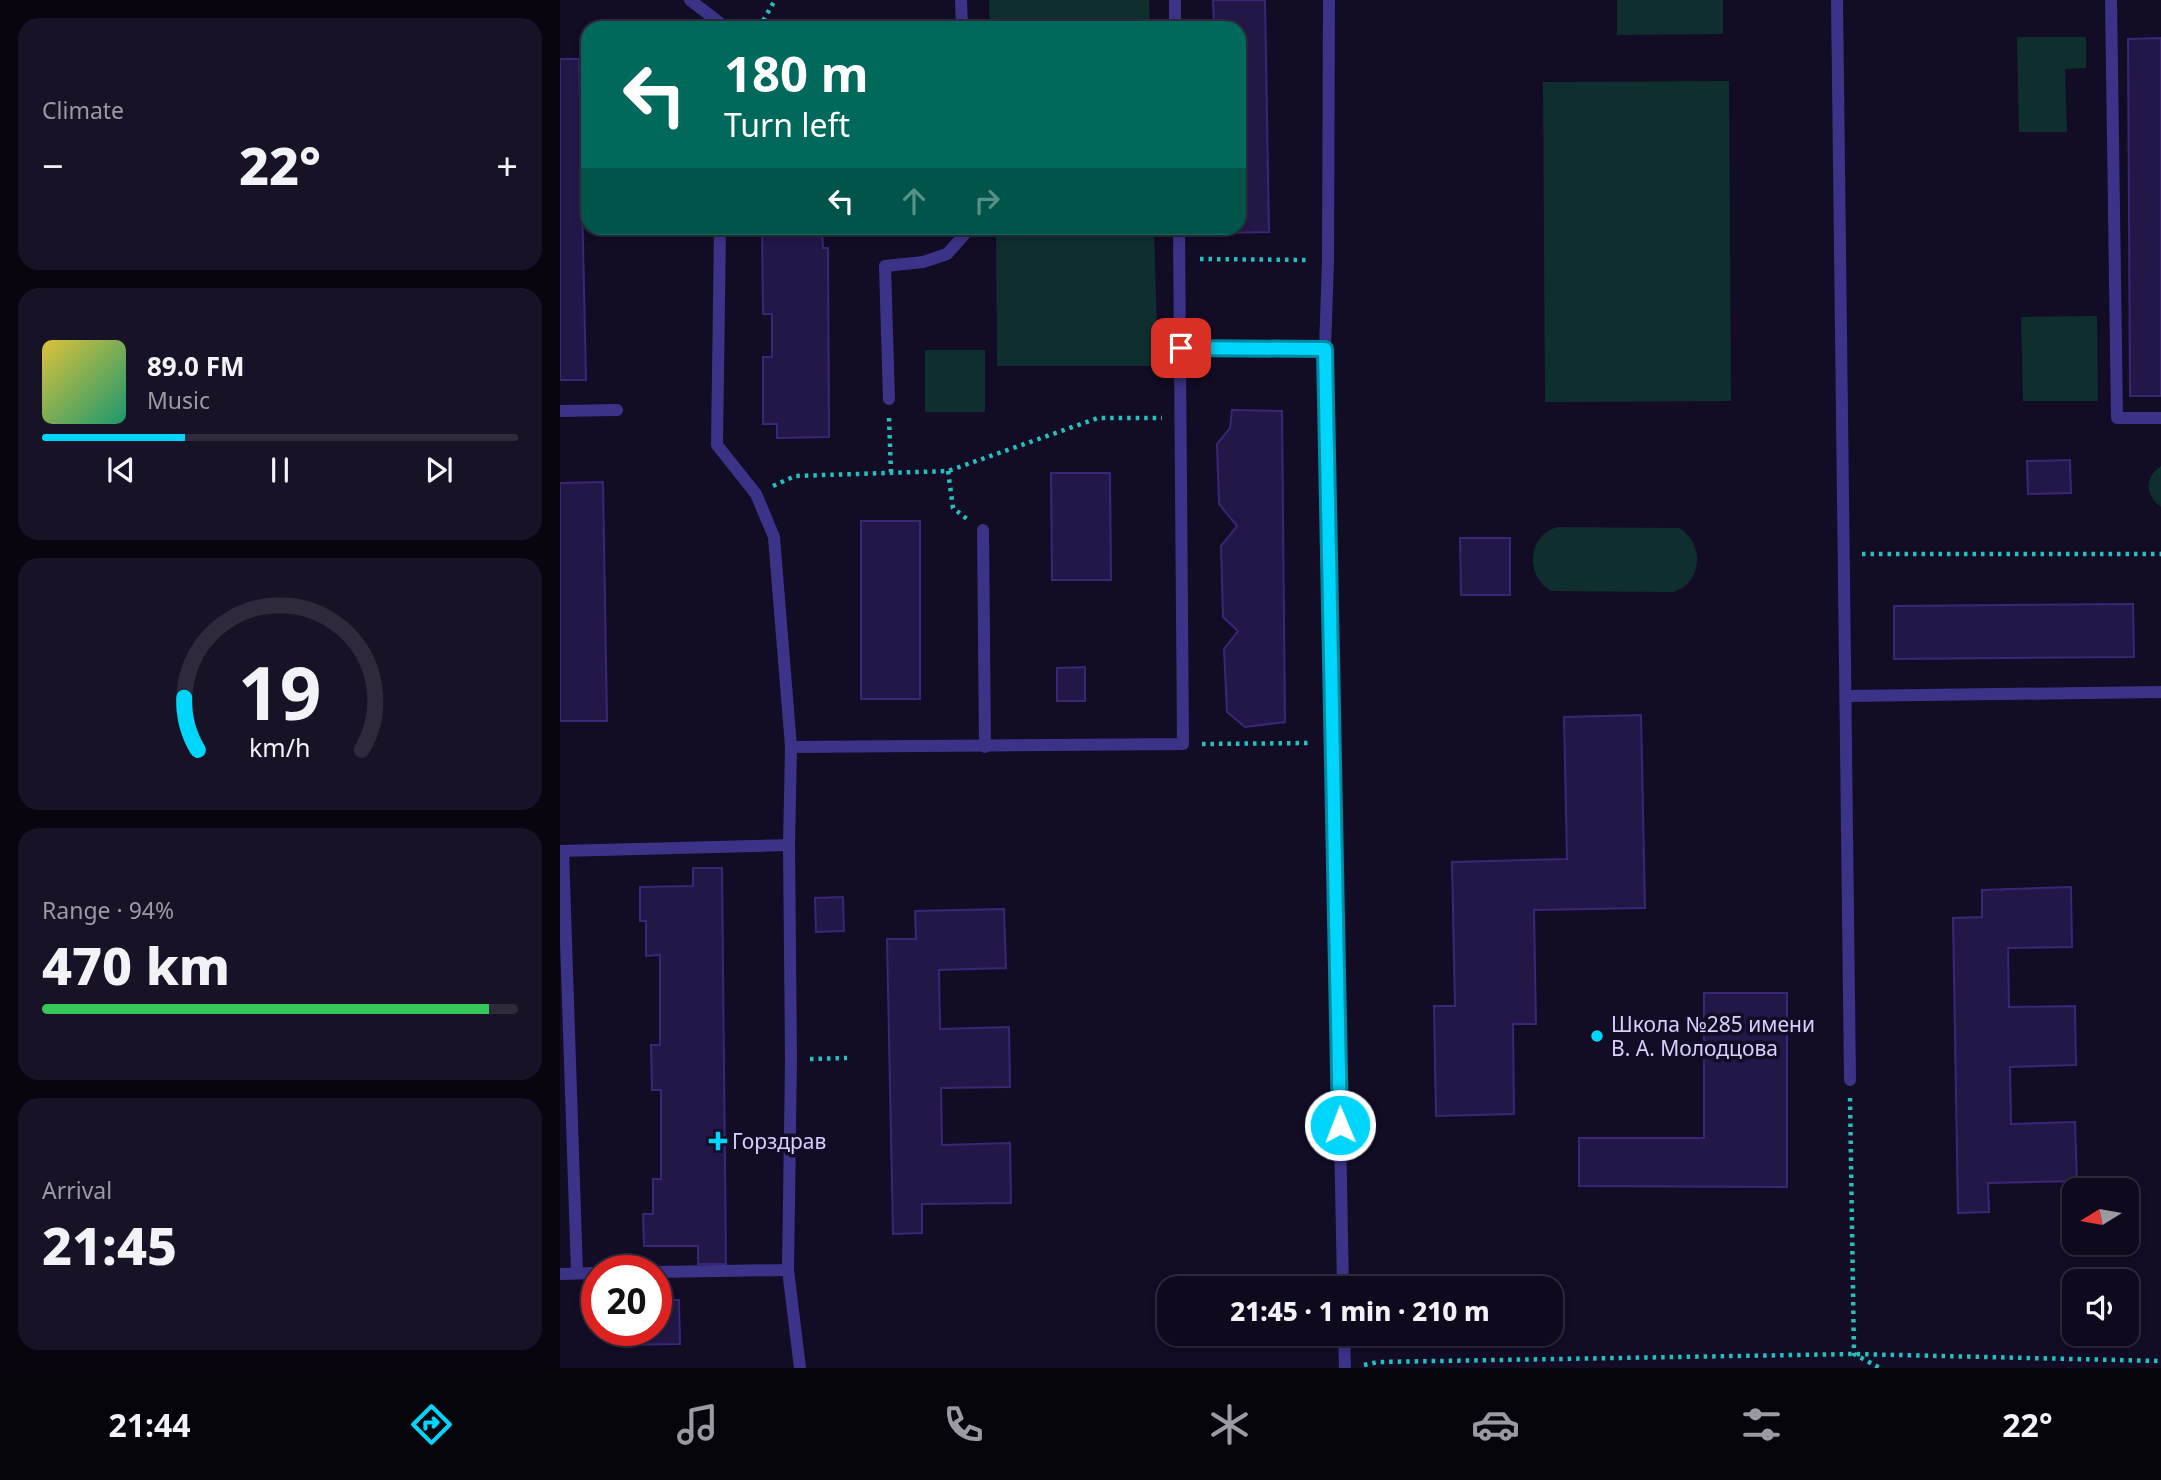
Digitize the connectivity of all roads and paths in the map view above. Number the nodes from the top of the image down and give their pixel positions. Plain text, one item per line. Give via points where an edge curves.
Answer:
1 (690, 0) edge
2 (775, 0) edge
3 (961, 0) edge
4 (1175, 0) edge
5 (1329, 0) edge
6 (1838, 0) edge
7 (2111, 0) edge
8 (717, 21) edge
9 (764, 21) edge
10 (962, 21) edge
11 (1175, 21) edge
12 (720, 235) edge
13 (964, 235) edge
14 (1179, 235) edge
15 (1180, 258) junction
16 (1328, 260) junction
17 (1181, 348) junction
18 (1325, 349) junction
19 (889, 399) joint
20 (617, 410) dead end
21 (560, 411) edge
22 (1182, 418) junction
23 (2161, 418) edge
24 (948, 471) junction
25 (891, 473) junction
26 (756, 494) junction
27 (983, 530) joint
28 (1843, 554) junction
29 (2161, 554) edge
30 (2161, 692) edge
31 (1846, 696) junction
32 (1334, 743) junction
33 (1183, 744) junction
34 (792, 747) junction
35 (985, 747) junction
36 (789, 845) junction
37 (562, 851) edge
38 (847, 1058) dead end
39 (791, 1060) junction
40 (1850, 1080) joint
41 (788, 1270) junction
42 (672, 1272) edge
43 (577, 1273) junction
44 (581, 1273) edge
45 (560, 1274) edge
46 (1343, 1276) edge
47 (1344, 1346) edge
48 (1854, 1354) junction
49 (2161, 1361) edge
50 (1360, 1366) dead end
51 (800, 1368) edge
52 (1345, 1368) edge
53 (1880, 1368) edge

1 - 8 lane
2 - 9 path
3 - 10 lane
4 - 11 lane
5 - 16 lane
6 - 28 lane
7 - 23 lane via 2118,418
12 - 26 lane via 717,445
13 - 19 lane via 947,254 885,266
14 - 15 lane
15 - 16 path
15 - 17 lane
16 - 18 lane
17 - 18 lane
17 - 22 lane
18 - 32 lane
19 - 25 path
20 - 21 lane
22 - 24 path via 1098,418
22 - 33 lane
24 - 25 path
24 - 27 path via 953,508
25 - 26 path via 794,476
26 - 34 lane via 775,537
27 - 35 lane
28 - 29 path
28 - 31 lane
30 - 31 lane
31 - 40 lane
32 - 33 path
32 - 46 lane
33 - 35 lane
34 - 35 lane
34 - 36 lane
36 - 37 lane
36 - 39 lane
37 - 43 lane
38 - 39 path
39 - 41 lane
40 - 48 path
41 - 42 lane
41 - 51 lane
43 - 44 lane
43 - 45 lane
47 - 52 lane
48 - 49 path
48 - 50 path via 1378,1362
48 - 53 path

